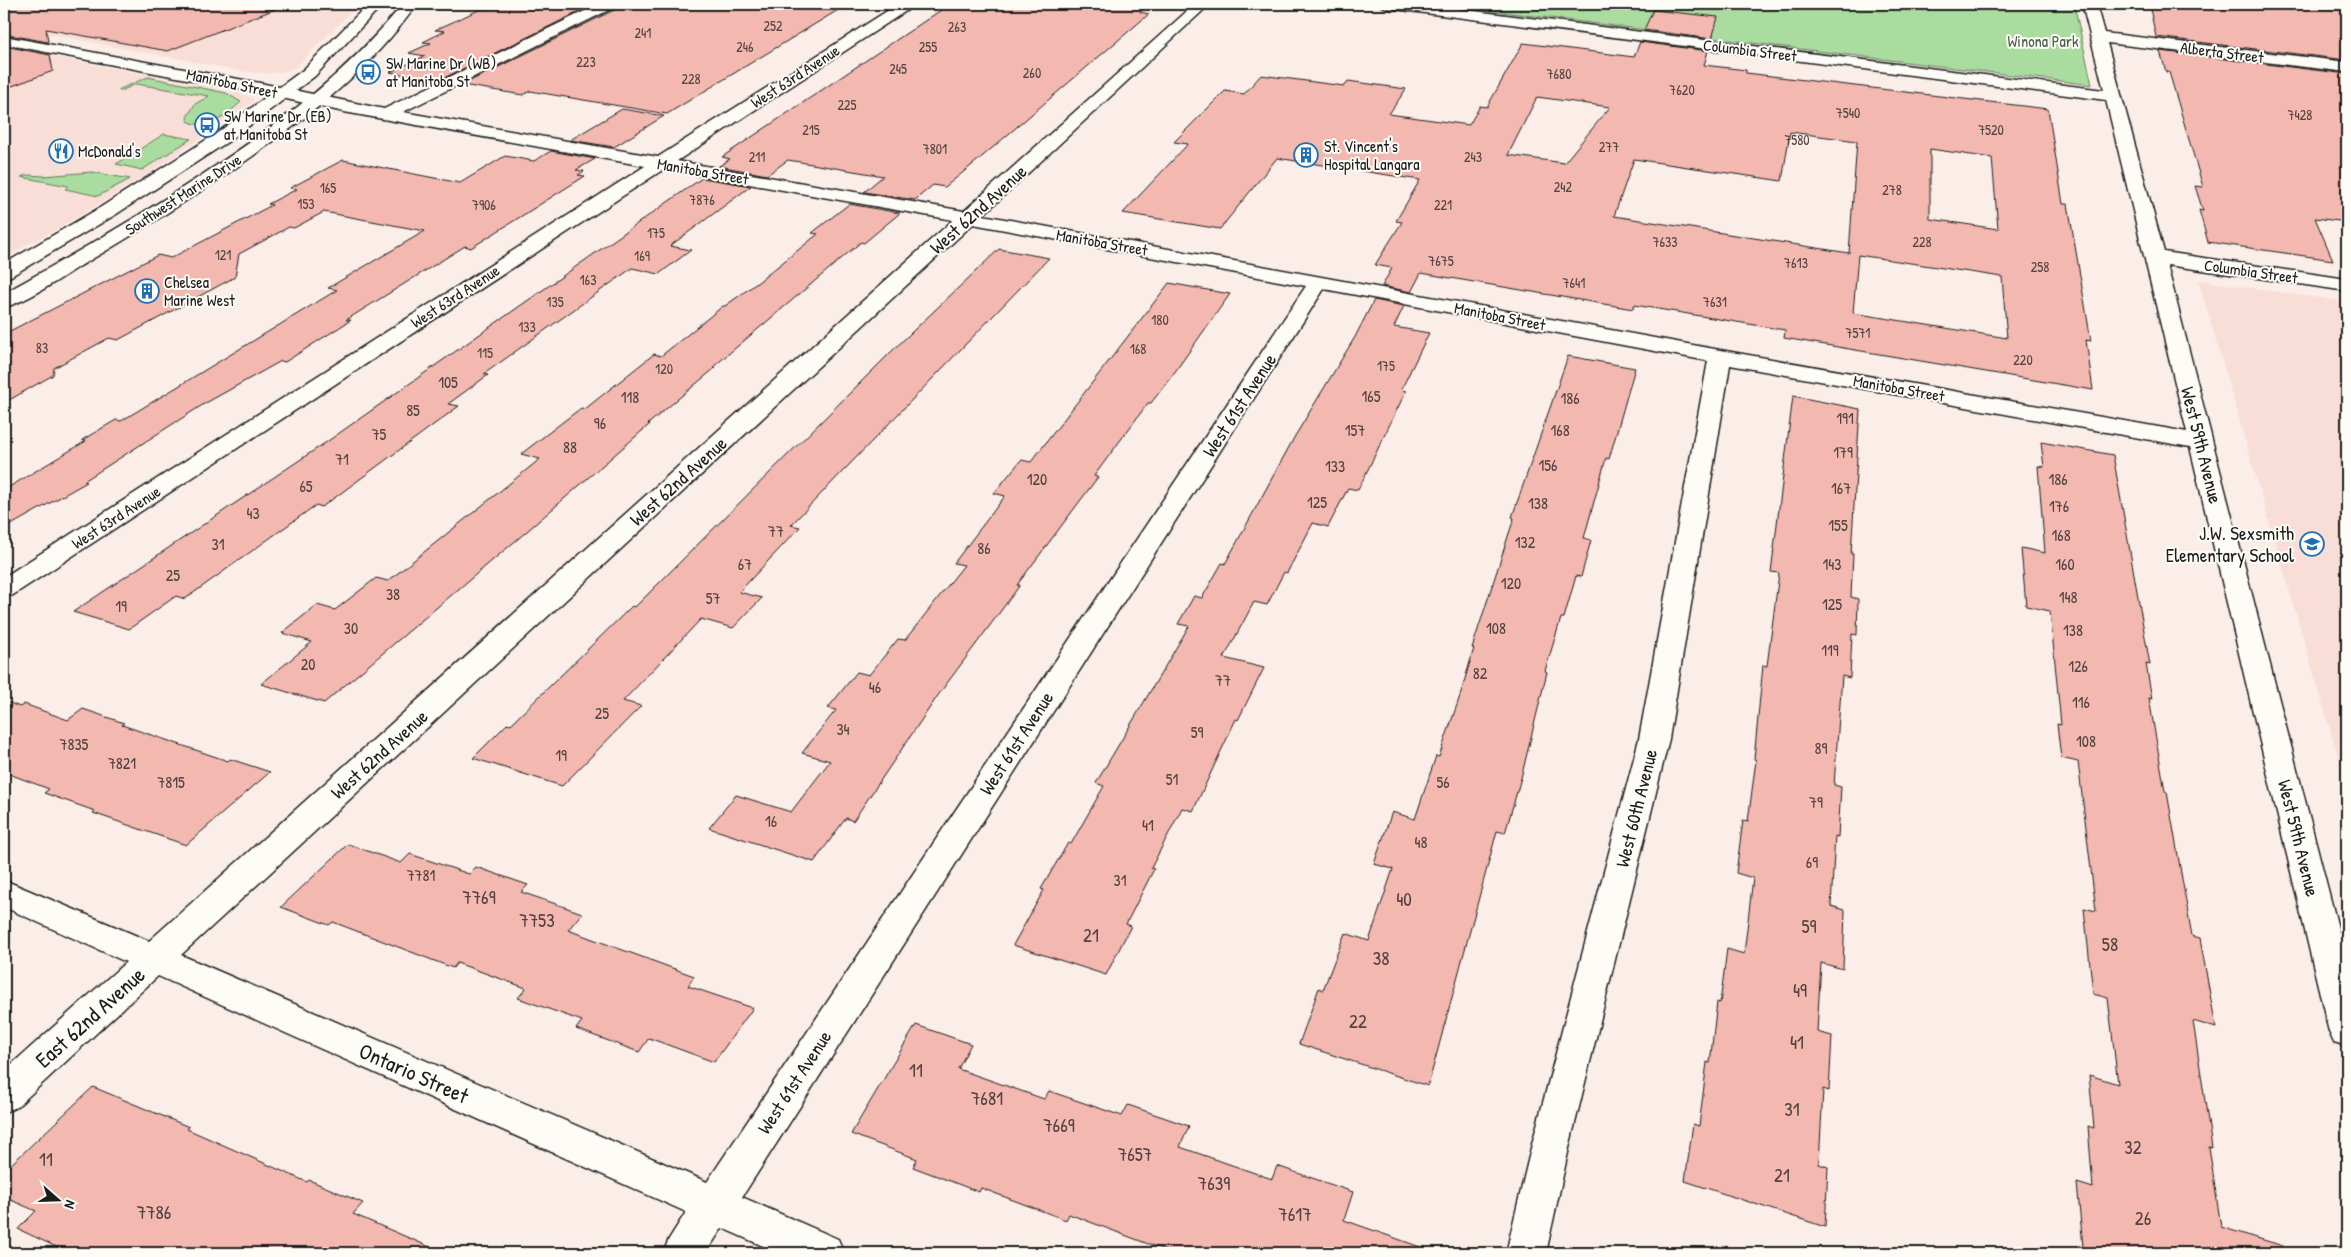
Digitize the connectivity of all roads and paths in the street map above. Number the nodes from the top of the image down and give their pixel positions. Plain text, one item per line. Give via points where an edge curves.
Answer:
1 (376, 4) edge
2 (410, 4) edge
3 (610, 4) edge
4 (907, 4) edge
5 (1203, 4) edge
6 (1386, 4) edge
7 (2089, 4) edge
8 (2097, 37) junction
9 (4, 40) edge
10 (2347, 67) edge
11 (282, 94) junction
12 (2114, 96) junction
13 (316, 102) junction
14 (387, 114) junction
15 (661, 164) junction
16 (968, 218) junction
17 (2155, 257) junction
18 (4, 272) edge
19 (1319, 282) junction
20 (2347, 285) edge
21 (4, 301) edge
22 (1720, 357) junction
23 (2201, 442) junction
24 (4, 589) edge
25 (4, 893) edge
26 (154, 959) junction
27 (2347, 1032) edge
28 (4, 1095) edge
29 (715, 1205) junction
30 (683, 1253) edge
31 (824, 1253) edge
32 (1526, 1253) edge

1 - 11 street, Southwest Marine Drive via 310,73
2 - 13 street, Southwest Marine Drive via 375,47
3 - 14 street
4 - 15 street, West 63rd Avenue
5 - 16 street, West 62nd Avenue
6 - 12 street, Columbia Street
7 - 8 street, West 59th Avenue
8 - 10 street, Alberta Street
8 - 12 street, West 59th Avenue
9 - 11 street, Manitoba Street
11 - 13 street, Manitoba Street
11 - 18 street, Southwest Marine Drive via 156,181
12 - 17 street, West 59th Avenue
13 - 14 street, Manitoba Street
13 - 21 street, Southwest Marine Drive via 138,224
14 - 15 street, Manitoba Street
15 - 16 street, Manitoba Street
15 - 24 street, West 63rd Avenue
16 - 19 street, Manitoba Street
16 - 26 street, West 62nd Avenue
17 - 20 street, Columbia Street
17 - 23 street, West 59th Avenue
19 - 22 street, Manitoba Street
19 - 29 street, West 61st Avenue
22 - 23 street, Manitoba Street
22 - 32 street, West 60th Avenue via 1654,740
23 - 27 street, West 59th Avenue
25 - 26 street, Ontario Street
26 - 28 street, East 62nd Avenue
26 - 29 street, Ontario Street
29 - 30 street, West 61st Avenue
29 - 31 street, Ontario Street

